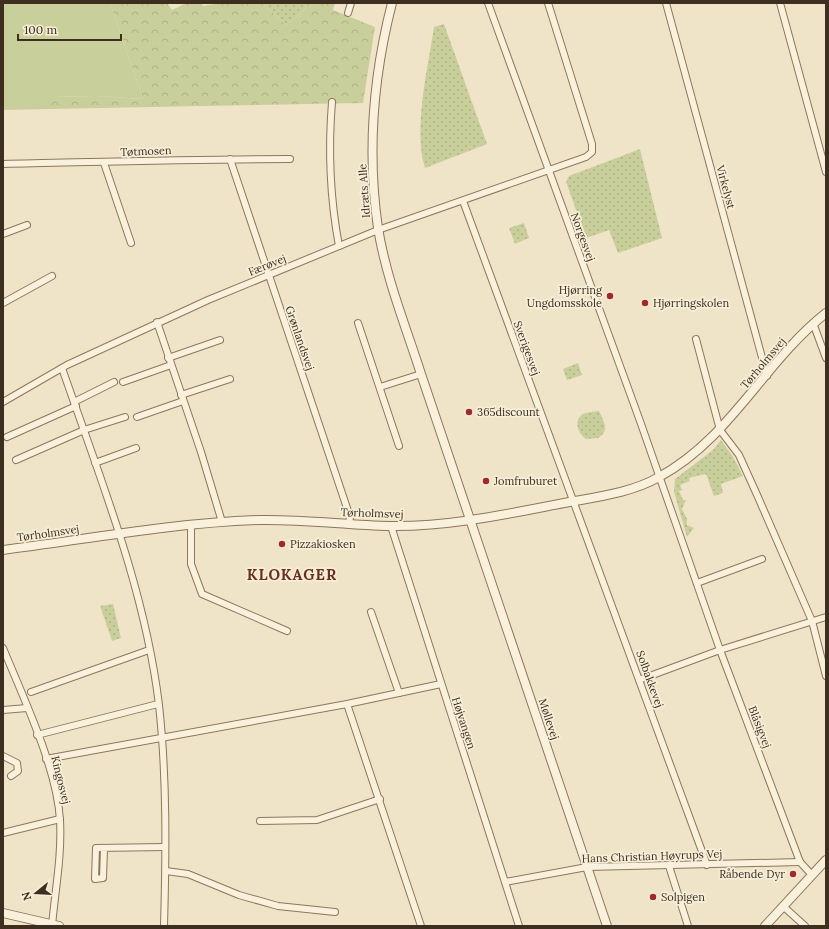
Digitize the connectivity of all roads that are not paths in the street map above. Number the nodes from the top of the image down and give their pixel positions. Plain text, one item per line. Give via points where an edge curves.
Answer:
1 (351, 3) edge
2 (392, 3) edge
3 (488, 3) edge
4 (548, 3) edge
5 (666, 3) edge
6 (780, 3) edge
7 (348, 13) dead end
8 (332, 102) dead end
9 (230, 159) junction
10 (290, 159) dead end
11 (104, 163) junction
12 (3, 164) edge
13 (548, 170) junction
14 (826, 172) edge
15 (463, 201) junction
16 (27, 225) dead end
17 (378, 230) junction
18 (3, 234) edge
19 (131, 243) dead end
20 (340, 246) junction
21 (268, 275) junction
22 (52, 276) dead end
23 (3, 303) edge
24 (826, 314) edge
25 (157, 322) junction
26 (358, 323) dead end
27 (813, 323) junction
28 (696, 339) dead end
29 (220, 340) dead end
30 (168, 358) junction
31 (826, 358) edge
32 (171, 365) junction
33 (62, 368) junction
34 (421, 374) junction
35 (767, 376) junction
36 (230, 379) dead end
37 (114, 382) dead end
38 (123, 382) dead end
39 (380, 388) junction
40 (182, 398) junction
41 (3, 402) edge
42 (75, 404) junction
43 (125, 417) dead end
44 (137, 417) dead end
45 (84, 430) junction
46 (720, 430) junction
47 (7, 436) dead end
48 (399, 446) dead end
49 (136, 448) dead end
50 (16, 460) dead end
51 (95, 463) junction
52 (659, 477) junction
53 (573, 502) junction
54 (471, 520) junction
55 (222, 522) junction
56 (349, 524) junction
57 (191, 526) junction
58 (391, 526) junction
59 (120, 535) junction
60 (3, 550) edge
61 (762, 559) dead end
62 (697, 583) junction
63 (371, 612) dead end
64 (826, 617) edge
65 (812, 621) junction
66 (287, 631) dead end
67 (3, 648) edge
68 (149, 650) junction
69 (720, 650) junction
70 (826, 676) edge
71 (639, 680) junction
72 (441, 684) junction
73 (31, 692) dead end
74 (399, 693) junction
75 (158, 704) junction
76 (347, 704) junction
77 (27, 708) junction
78 (3, 710) edge
79 (38, 735) junction
80 (161, 738) junction
81 (3, 756) edge
82 (46, 759) junction
83 (11, 776) dead end
84 (380, 798) junction
85 (60, 819) junction
86 (260, 821) dead end
87 (3, 833) edge
88 (165, 847) junction
89 (104, 848) junction
90 (826, 860) edge
91 (800, 862) junction
92 (707, 865) junction
93 (669, 866) junction
94 (587, 867) junction
95 (166, 871) junction
96 (812, 875) junction
97 (506, 882) junction
98 (784, 906) junction
99 (335, 912) dead end
100 (3, 913) edge
101 (55, 926) edge
102 (164, 926) edge
103 (421, 926) edge
104 (519, 926) edge
105 (607, 926) edge
106 (688, 926) edge
107 (765, 926) edge
108 (805, 926) edge

1 - 7 street
2 - 17 street, Idræts Alle via 378,68 374,108 372,149
3 - 13 street, Norgesvej
4 - 13 street, Færøvej via 592,144 592,152 586,156
5 - 35 street, Virkelyst
6 - 14 street
8 - 20 street via 329,160 332,204
9 - 10 street, Tøtmosen
9 - 11 street, Tøtmosen
9 - 21 street, Grønlandsvej
11 - 12 street, Tøtmosen
11 - 19 street
13 - 15 street, Færøvej
13 - 52 street, Norgesvej
15 - 17 street, Færøvej
15 - 53 street, Sverigesvej
16 - 18 street
17 - 20 street, Færøvej
17 - 34 street, Idræts Alle via 394,291
20 - 21 street, Færøvej
21 - 25 street, Færøvej
21 - 56 street, Grønlandsvej via 350,517
22 - 23 street
24 - 27 street, Tørholmsvej
25 - 30 street
25 - 33 street, Færøvej
26 - 39 street
27 - 31 street
27 - 35 street, Tørholmsvej
28 - 46 street
29 - 30 street
30 - 32 street
32 - 38 street
32 - 40 street
33 - 41 street, Færøvej
33 - 42 street
34 - 39 street
34 - 54 street, Idræts Alle
35 - 46 street, Tørholmsvej
36 - 40 street
37 - 42 street
39 - 48 street
40 - 44 street
40 - 55 street
42 - 45 street
42 - 47 street
43 - 45 street
45 - 50 street
45 - 51 street
46 - 52 street, Tørholmsvej via 700,450
46 - 65 street via 732,444 745,467
49 - 51 street
51 - 59 street
52 - 53 street, Tørholmsvej via 633,488
52 - 62 street, Blåsigvej
53 - 54 street, Tørholmsvej
53 - 71 street, Solbakkevej
54 - 58 street, Tørholmsvej
54 - 94 street, Møllevej
55 - 56 street, Tørholmsvej via 297,520
55 - 57 street, Tørholmsvej
56 - 58 street, Tørholmsvej
57 - 59 street, Tørholmsvej
57 - 66 street via 191,564 202,594
58 - 72 street, Højvangen
59 - 60 street, Tørholmsvej
59 - 68 street
61 - 62 street
62 - 69 street, Blåsigvej
63 - 74 street
64 - 65 street
65 - 69 street
65 - 70 street
67 - 77 street, Kingosvej
68 - 73 street
68 - 75 street
69 - 71 street
69 - 91 street, Blåsigvej
71 - 92 street, Solbakkevej
72 - 74 street
72 - 97 street, Højvangen
74 - 76 street
75 - 79 street
75 - 80 street
76 - 80 street
76 - 84 street
77 - 78 street
77 - 79 street, Kingosvej
79 - 82 street, Kingosvej
80 - 82 street
80 - 88 street
81 - 83 street via 17,763 18,770
82 - 85 street, Kingosvej
84 - 86 street via 317,820
84 - 103 street
85 - 87 street
85 - 101 street, Kingosvej
88 - 89 street
88 - 95 street
89 - 89 street via 96,848 95,879 104,878
90 - 96 street
91 - 92 street, Hans Christian Høyrups Vej
91 - 96 street, Blåsigvej
92 - 93 street, Hans Christian Høyrups Vej
93 - 94 street, Hans Christian Høyrups Vej
93 - 106 street
94 - 97 street, Hans Christian Høyrups Vej
94 - 105 street, Møllevej
95 - 99 street via 188,874 239,895 278,906
95 - 102 street
96 - 98 street
97 - 104 street, Højvangen
98 - 107 street
98 - 108 street
100 - 101 street

